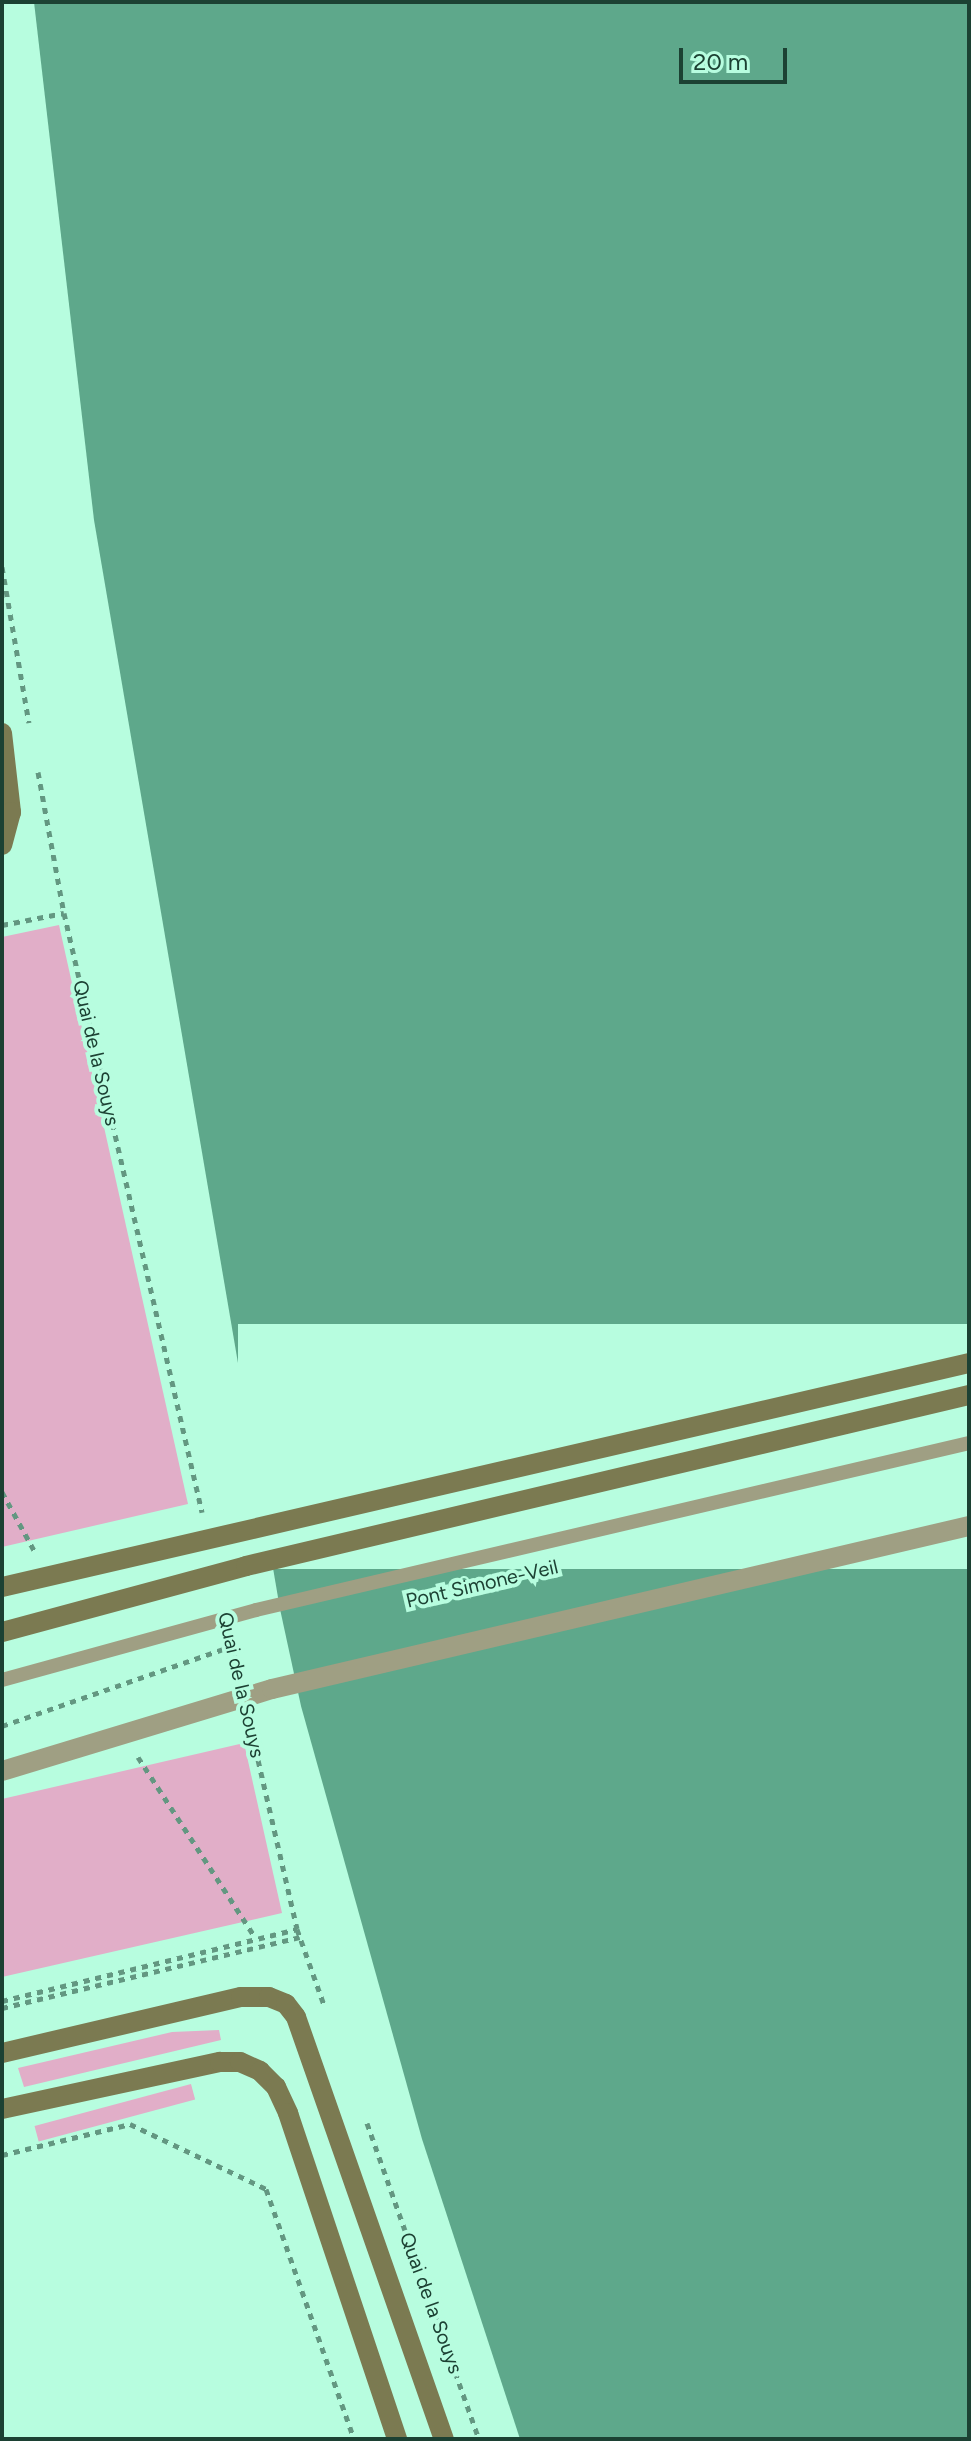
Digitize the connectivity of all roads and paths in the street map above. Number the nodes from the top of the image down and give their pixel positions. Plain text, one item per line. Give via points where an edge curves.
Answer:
1 (2, 733) edge
2 (2, 845) edge
3 (2, 925) edge
4 (969, 1363) edge
5 (969, 1395) edge
6 (969, 1443) edge
7 (2, 1492) edge
8 (204, 1525) dead end
9 (969, 1526) edge
10 (35, 1553) dead end
11 (2, 1587) edge
12 (2, 1632) edge
13 (229, 1633) dead end
14 (246, 1642) dead end
15 (2, 1680) edge
16 (240, 1680) dead end
17 (247, 1711) dead end
18 (2, 1726) edge
19 (122, 1732) junction
20 (2, 1771) edge
21 (297, 1929) junction
22 (255, 1937) junction
23 (300, 1937) junction
24 (2, 2001) edge
25 (2, 2008) edge
26 (327, 2011) dead end
27 (2, 2053) edge
28 (2, 2109) edge
29 (363, 2114) dead end
30 (2, 2155) edge
31 (354, 2439) edge
32 (397, 2439) edge
33 (444, 2439) edge
34 (479, 2439) edge

1 - 2 main road via 11,812
3 - 8 path, Quai de la Souys via 64,913
4 - 11 main road
5 - 12 main road via 246,1566
6 - 15 lane, Pont Simone-Veil via 256,1610
7 - 10 path
9 - 19 street via 272,1689
13 - 16 path, Quai de la Souys
14 - 18 path
17 - 21 path, Quai de la Souys
19 - 20 street
19 - 22 path
21 - 22 path
21 - 23 path, Quai de la Souys
22 - 24 path
23 - 25 path
23 - 26 path, Quai de la Souys
27 - 33 main road, Quai de la Souys via 241,1997 269,1997 286,2004 296,2017
28 - 32 main road via 220,2062 240,2062 260,2071 276,2087 288,2113
29 - 34 path, Quai de la Souys
30 - 31 path via 130,2124 266,2189

